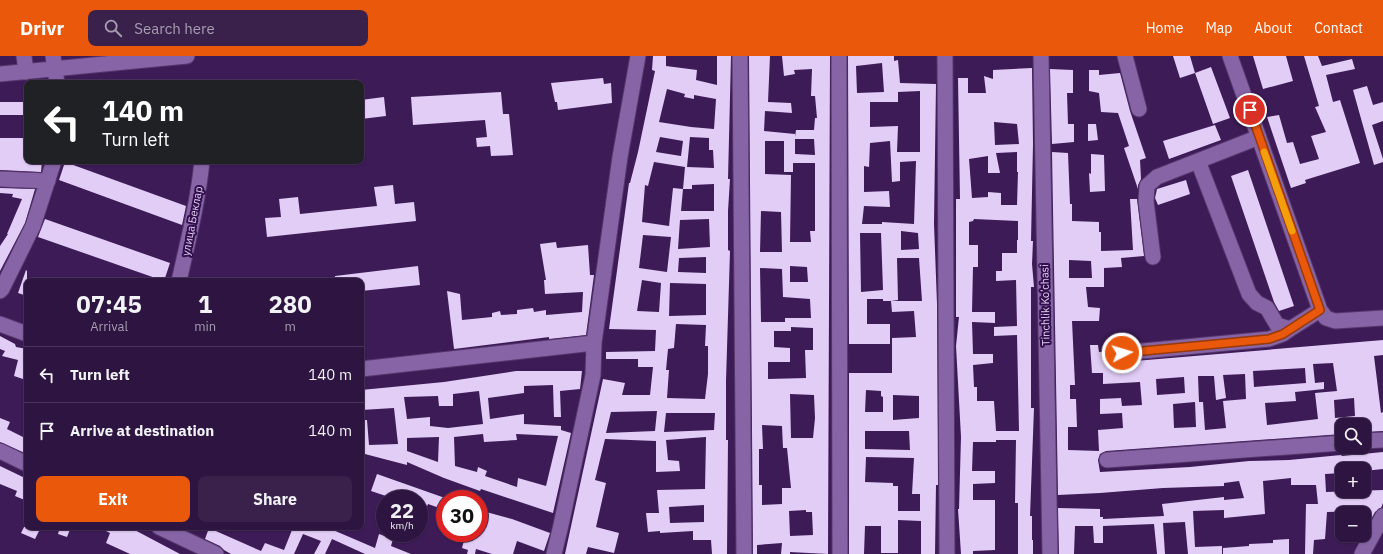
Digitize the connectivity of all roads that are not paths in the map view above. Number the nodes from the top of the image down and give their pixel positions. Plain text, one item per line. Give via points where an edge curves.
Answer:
1 (24, 56) edge
2 (188, 56) edge
3 (638, 56) edge
4 (740, 56) edge
5 (840, 56) edge
6 (945, 56) edge
7 (1041, 56) edge
8 (1125, 56) edge
9 (1230, 56) edge
10 (55, 69) edge
11 (26, 72) junction
12 (0, 74) edge
13 (1139, 109) dead end
14 (1259, 138) junction
15 (1198, 161) junction
16 (53, 164) edge
17 (202, 164) edge
18 (0, 179) edge
19 (48, 181) junction
20 (1153, 256) dead end
21 (181, 278) edge
22 (0, 291) edge
23 (1320, 310) junction
24 (1383, 318) edge
25 (0, 324) edge
26 (1290, 329) junction
27 (24, 333) edge
28 (594, 343) junction
29 (1122, 353) dead end
30 (364, 369) edge
31 (1383, 440) edge
32 (1371, 441) edge
33 (1335, 444) edge
34 (0, 451) edge
35 (1107, 460) dead end
36 (24, 463) edge
37 (1383, 516) edge
38 (166, 530) edge
39 (216, 554) edge
40 (554, 554) edge
41 (744, 554) edge
42 (840, 554) edge
43 (947, 554) edge
44 (1050, 554) edge
45 (1362, 554) edge

1 - 11 street
2 - 10 street
3 - 28 street via 620,157
4 - 41 street
5 - 42 street
6 - 43 street
7 - 44 street, Tinchlik Ko’chasi
8 - 13 street
9 - 14 street
10 - 11 street
11 - 12 street
14 - 15 street
14 - 23 street
15 - 20 street via 1157,177 1147,186 1146,201
15 - 26 street via 1249,294 1257,303 1267,308 1277,325
16 - 19 street
17 - 21 street, улица Беклар
18 - 19 street
19 - 22 street via 33,226
23 - 24 street via 1326,318 1335,321
23 - 26 street
25 - 27 street
26 - 29 street via 1269,339
28 - 30 street
28 - 40 street via 593,375
31 - 32 street
33 - 35 street
34 - 36 street
37 - 45 street
38 - 39 street

